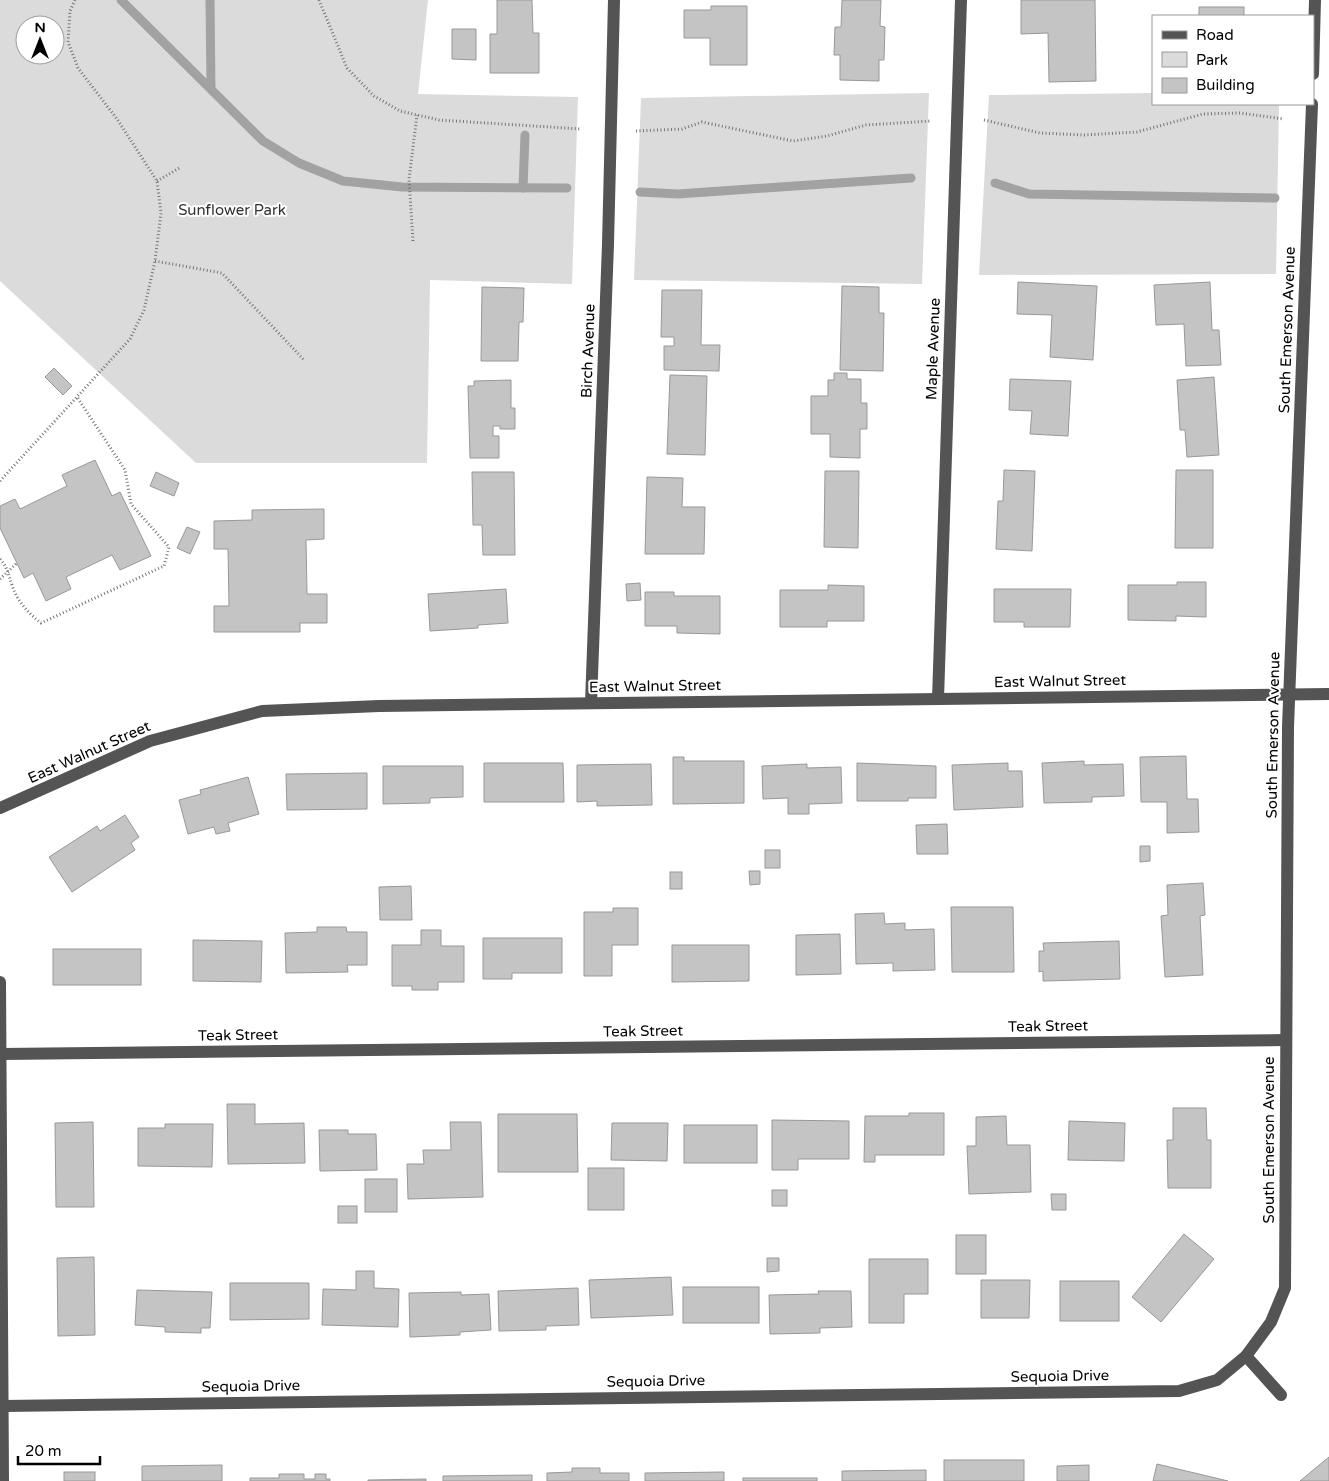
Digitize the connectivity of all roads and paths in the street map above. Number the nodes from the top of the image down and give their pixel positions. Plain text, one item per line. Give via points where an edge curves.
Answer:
1 (75, 0) edge
2 (319, 0) edge
3 (614, 0) edge
4 (961, 0) edge
5 (1315, 0) edge
6 (1314, 37) edge
7 (1312, 105) edge
8 (417, 115) junction
9 (1284, 119) dead end
10 (984, 120) dead end
11 (931, 121) dead end
12 (582, 129) dead end
13 (636, 131) dead end
14 (181, 168) dead end
15 (157, 181) junction
16 (413, 241) dead end
17 (155, 261) junction
18 (304, 360) dead end
19 (77, 398) junction
20 (0, 481) edge
21 (0, 559) edge
22 (16, 563) dead end
23 (8, 569) junction
24 (0, 579) edge
25 (1289, 694) junction
26 (1329, 694) edge
27 (938, 699) junction
28 (591, 703) junction
29 (0, 808) edge
30 (0, 982) edge
31 (1286, 1040) junction
32 (1, 1054) edge
33 (1246, 1356) junction
34 (1280, 1396) dead end
35 (3, 1406) junction
36 (4, 1481) edge

1 - 15 path via 70,11 68,42 78,68
2 - 8 path via 347,68 374,96 400,111
3 - 28 street, Birch Avenue
4 - 27 street, Maple Avenue
5 - 6 street
7 - 25 street, South Emerson Avenue
8 - 12 path via 439,120
8 - 16 path via 409,179
9 - 10 path via 1240,113 1203,114 1137,132 1084,135 1040,133
11 - 13 path via 866,125 793,141 702,122 682,129
14 - 15 path
15 - 17 path via 161,213
17 - 18 path via 222,273
17 - 19 path via 144,310 130,339
19 - 20 path
19 - 23 path via 125,470 131,504 169,547 164,566 42,623 28,613 18,598
21 - 23 path
22 - 23 path
23 - 24 path
25 - 26 street, East Walnut Street
25 - 27 street, East Walnut Street
25 - 31 street, South Emerson Avenue
27 - 28 street, East Walnut Street
28 - 29 street, East Walnut Street via 262,710 150,741
30 - 32 street
31 - 32 street, Teak Street
31 - 33 street, South Emerson Avenue via 1286,1288 1271,1322
32 - 35 street
33 - 34 street
33 - 35 street, Sequoia Drive via 1217,1380 1178,1391
35 - 36 street

